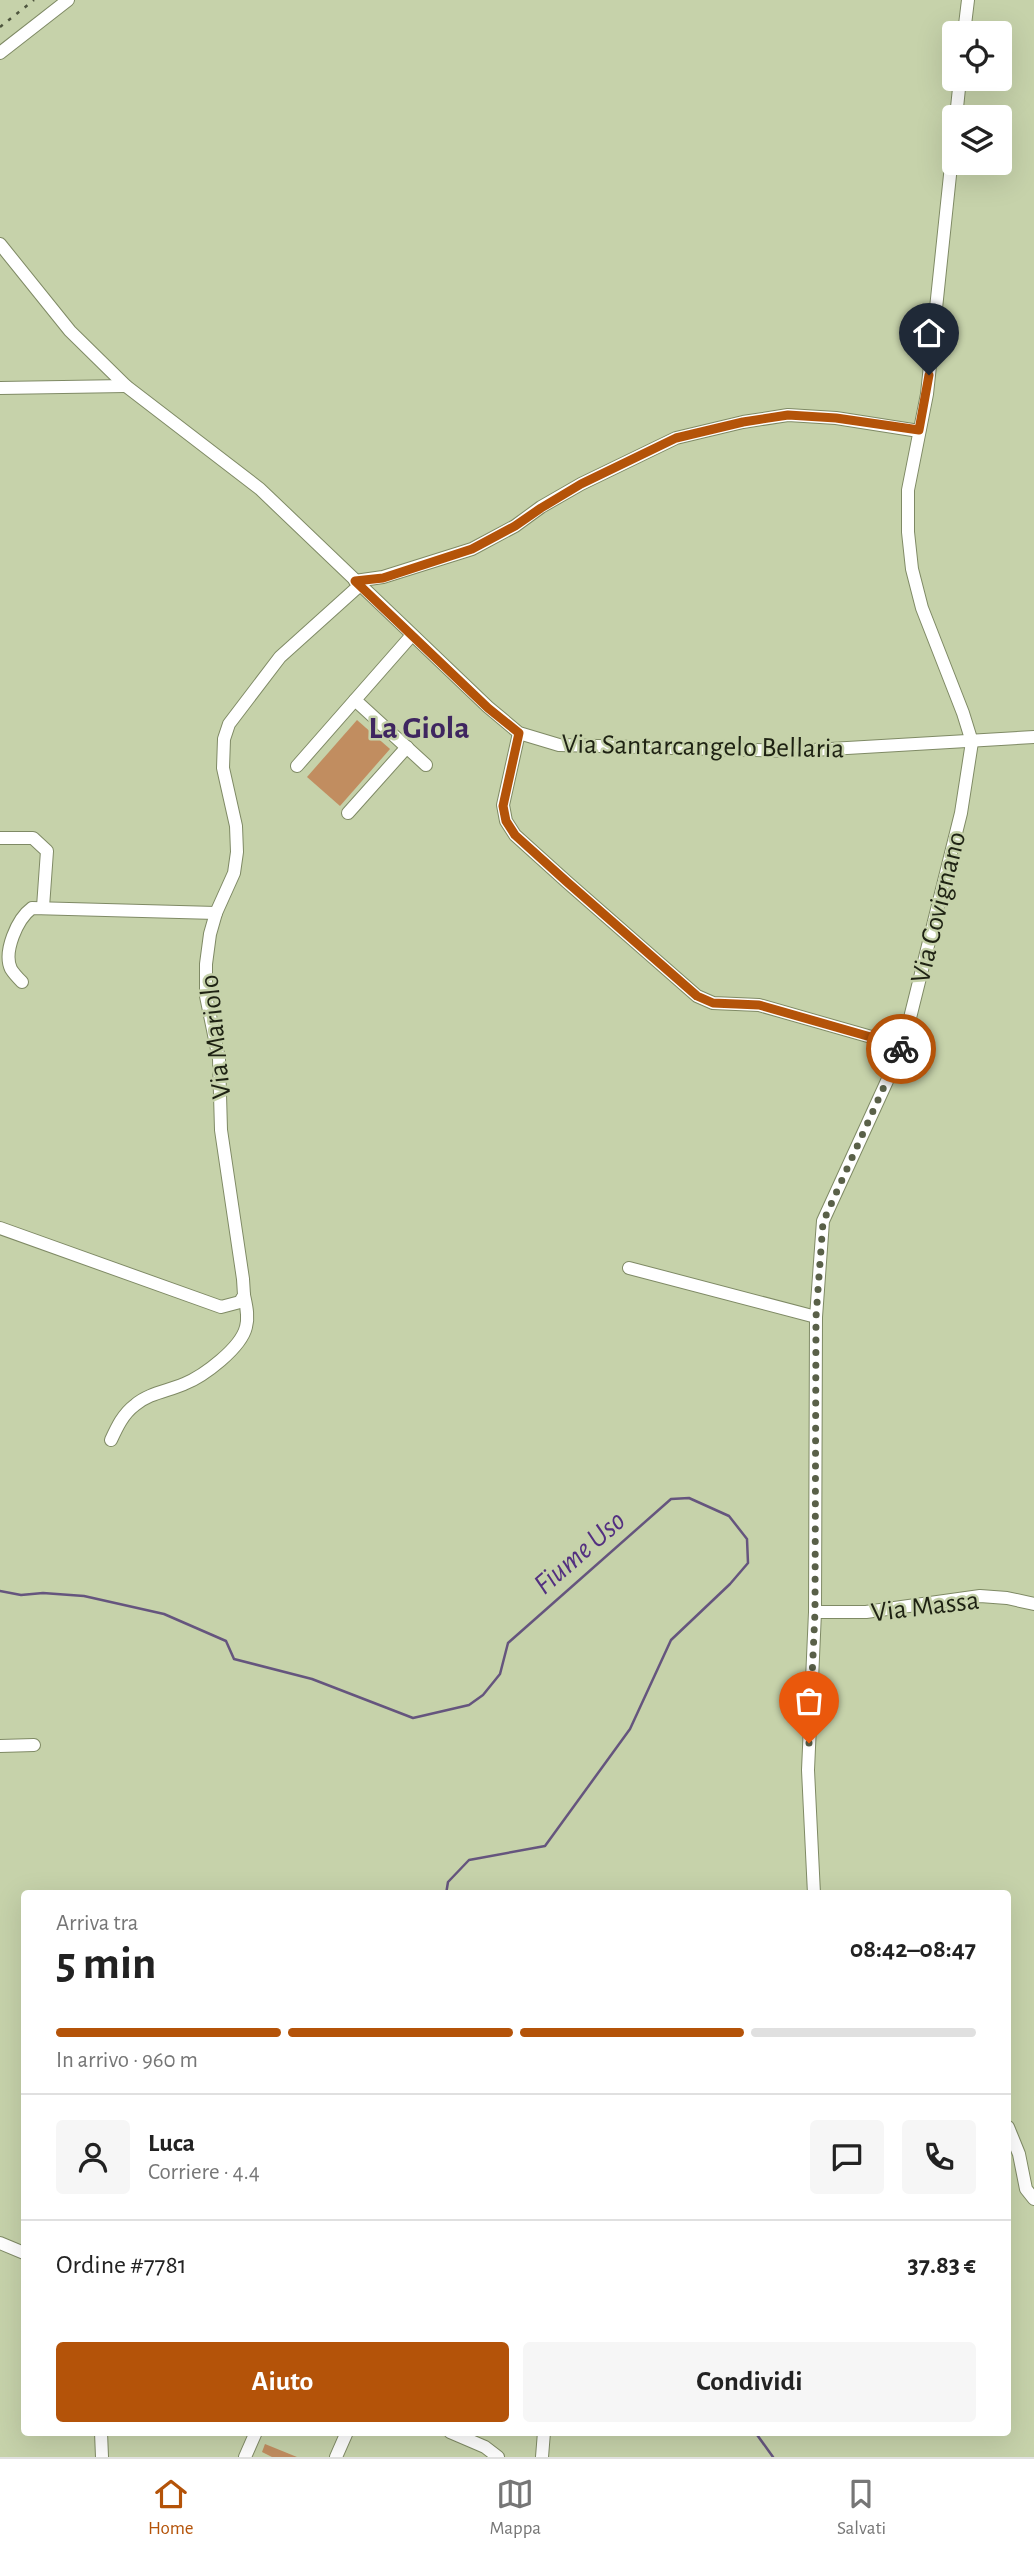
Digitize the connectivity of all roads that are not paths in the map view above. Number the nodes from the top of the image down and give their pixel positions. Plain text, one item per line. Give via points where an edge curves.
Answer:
1 (68, 0) edge
2 (968, 0) edge
3 (965, 21) edge
4 (0, 53) edge
5 (950, 175) edge
6 (0, 243) edge
7 (126, 386) junction
8 (0, 388) edge
9 (919, 430) junction
10 (357, 583) junction
11 (412, 635) junction
12 (355, 700) junction
13 (519, 733) junction
14 (1034, 737) edge
15 (972, 742) junction
16 (407, 747) junction
17 (426, 765) dead end
18 (297, 766) dead end
19 (348, 813) dead end
20 (0, 838) edge
21 (43, 908) junction
22 (216, 914) junction
23 (22, 982) dead end
24 (902, 1046) junction
25 (0, 1228) edge
26 (629, 1268) dead end
27 (244, 1295) junction
28 (816, 1317) junction
29 (111, 1440) dead end
30 (1034, 1604) edge
31 (815, 1612) junction
32 (34, 1745) dead end
33 (0, 1746) edge
34 (814, 1890) edge
35 (1011, 2134) edge
36 (1034, 2199) edge
37 (0, 2243) edge
38 (21, 2252) edge
39 (102, 2436) edge
40 (254, 2436) edge
41 (345, 2436) edge
42 (459, 2436) edge
43 (544, 2436) edge
44 (102, 2457) edge
45 (245, 2457) edge
46 (337, 2457) edge
47 (498, 2457) edge
48 (542, 2457) edge

1 - 4 street
2 - 3 street
5 - 9 street
6 - 7 street, Via Santarcangelo Bellaria via 70,331
7 - 8 street
7 - 10 street, Via Santarcangelo Bellaria via 260,489
9 - 10 street via 788,415 676,438 581,484 472,549
9 - 15 street via 908,490 912,569
10 - 11 street, Via Santarcangelo Bellaria
10 - 22 street, Via Mariolo via 280,657 229,724 222,761 237,852 234,873
11 - 12 street
11 - 13 street, Via Santarcangelo Bellaria
12 - 16 street
12 - 18 street
13 - 15 street, Via Santarcangelo Bellaria via 559,745 796,751
13 - 24 street via 503,806 515,835 697,996 713,1003 759,1005
14 - 15 street, Via Santarcangelo Bellaria
15 - 24 street, Via Covignano via 961,813
16 - 17 street
16 - 19 street
20 - 21 street via 33,838 47,851
21 - 22 street
21 - 23 street via 24,914 15,931 9,961
22 - 27 street, Via Mariolo via 206,964 206,996 219,1059 221,1130
24 - 28 street, Via Covignano via 823,1222
25 - 27 street via 220,1307 240,1302
26 - 28 street
27 - 29 street, Via Mariolo via 247,1319 242,1339 195,1379 135,1404
28 - 31 street, Via Covignano
30 - 31 street, Via Massa via 980,1597 866,1612
31 - 34 street, Via Covignano via 808,1770
32 - 33 street
35 - 36 street via 1026,2189
37 - 38 street
39 - 44 street
40 - 45 street
41 - 46 street
42 - 47 street
43 - 48 street

